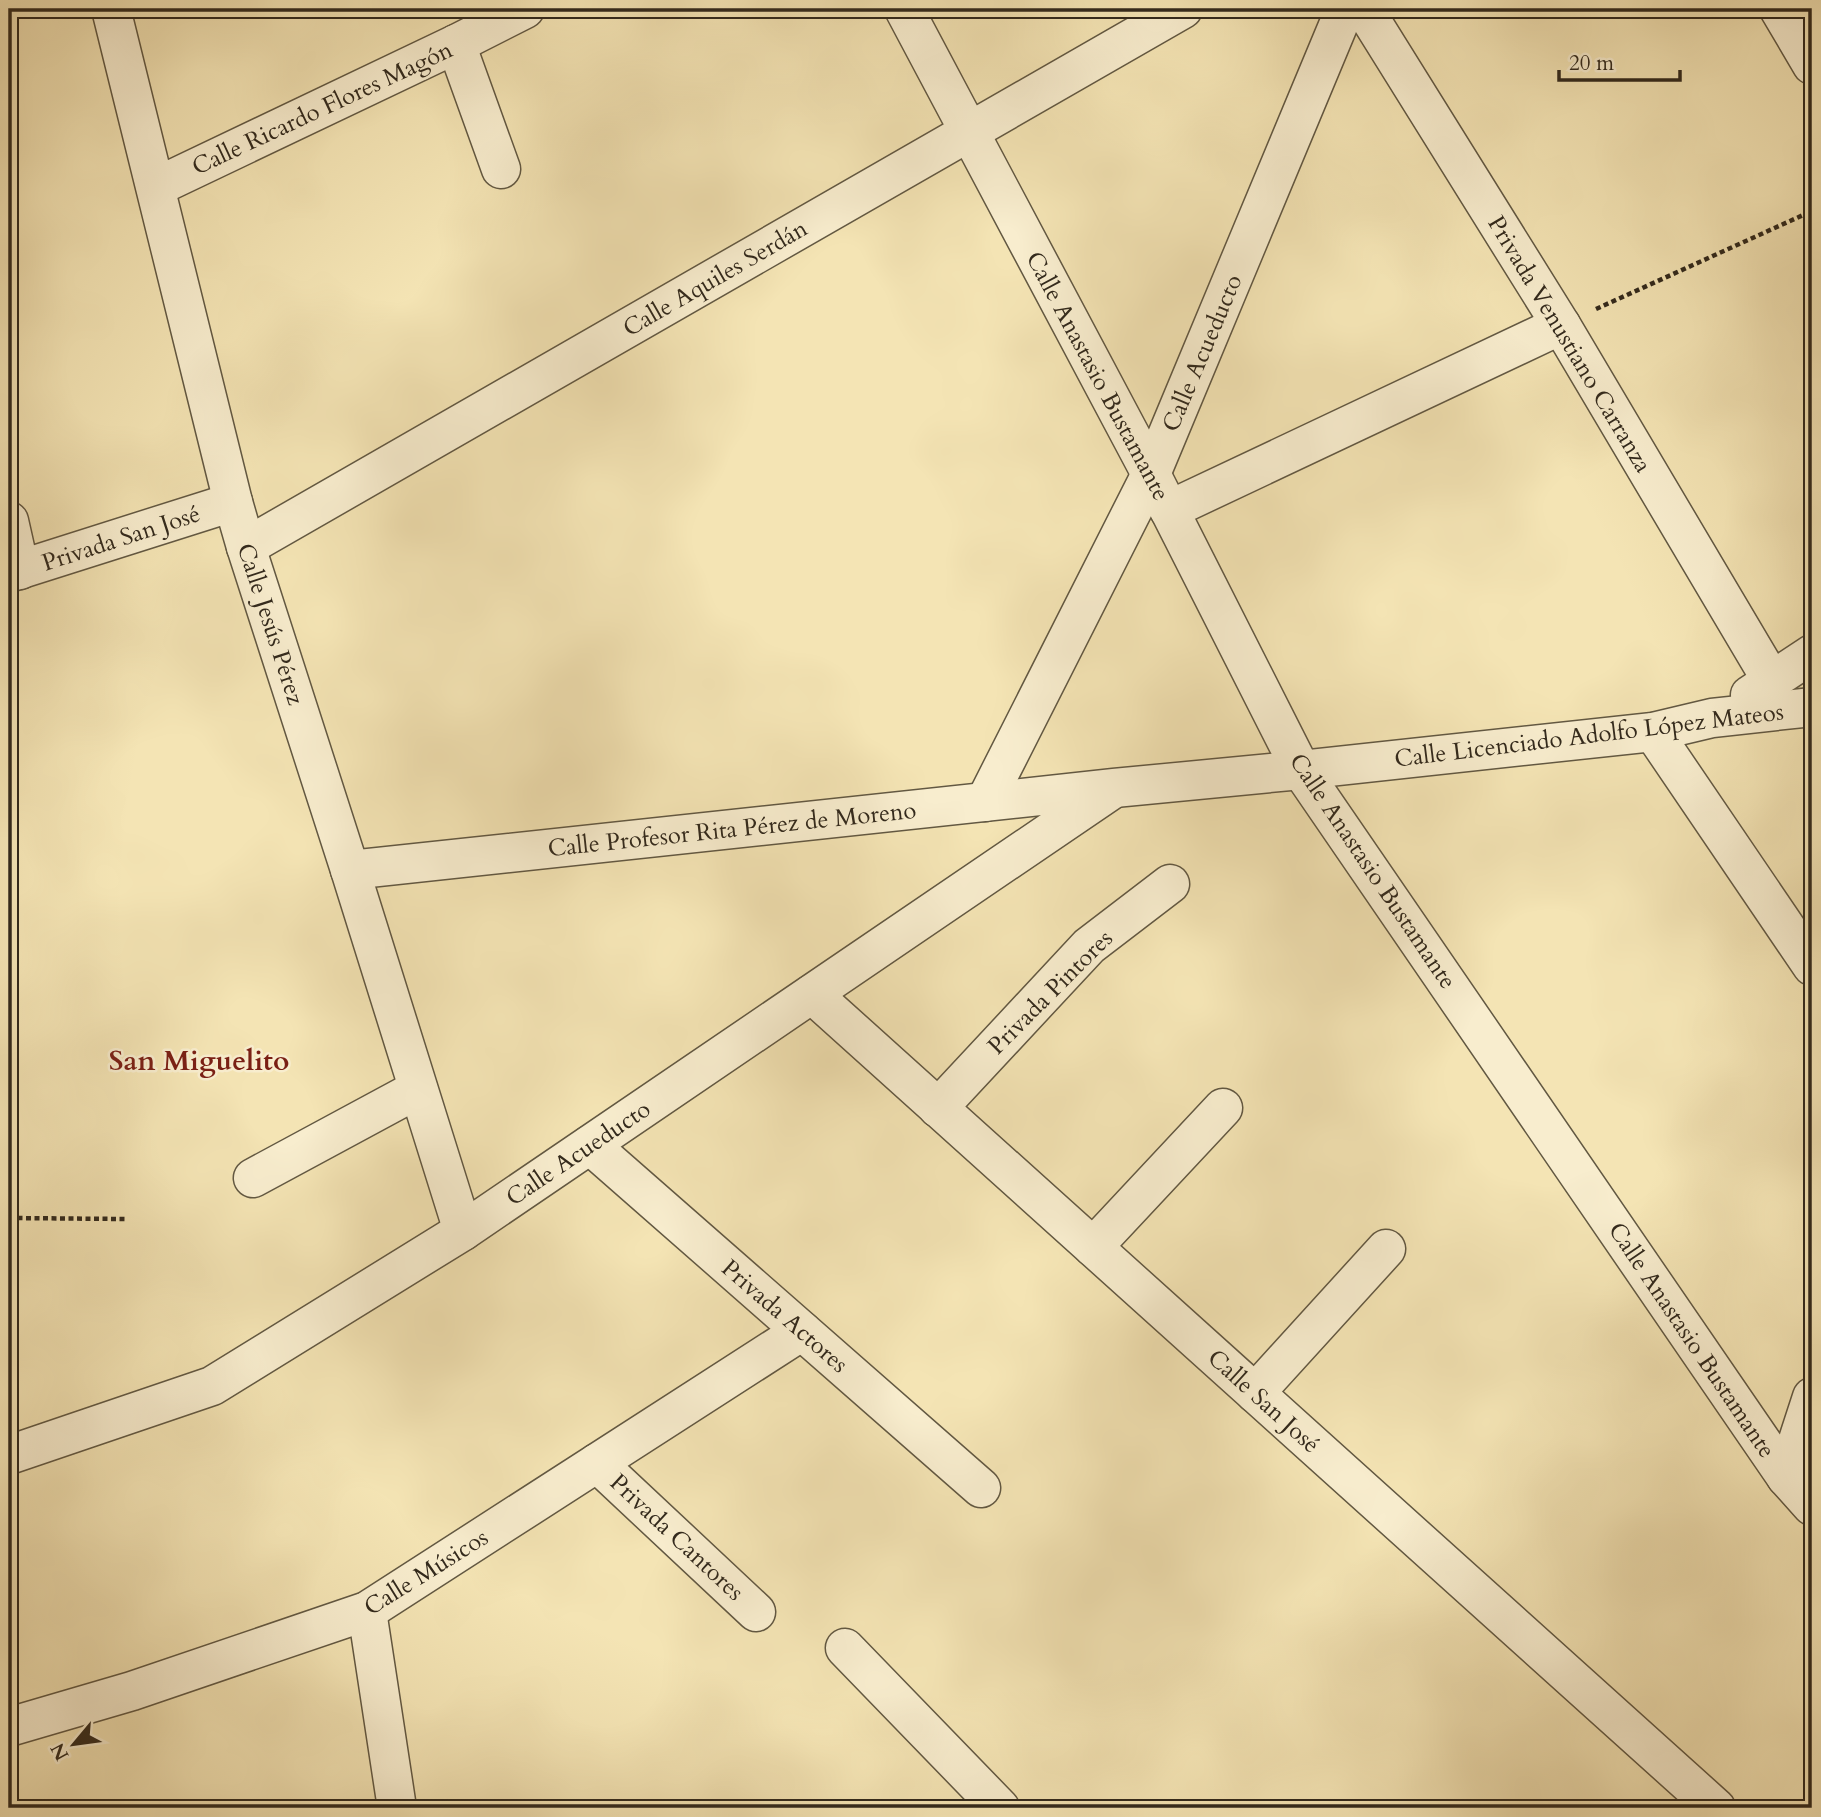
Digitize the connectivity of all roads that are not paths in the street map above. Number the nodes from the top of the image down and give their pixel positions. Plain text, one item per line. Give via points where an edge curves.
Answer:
1 (111, 9) edge
2 (525, 9) edge
3 (904, 9) edge
4 (1183, 9) edge
5 (1345, 9) edge
6 (1364, 9) edge
7 (1779, 9) edge
8 (456, 44) junction
9 (1812, 65) edge
10 (970, 132) junction
11 (500, 169) dead end
12 (156, 187) junction
13 (1561, 325) junction
14 (1151, 474) junction
15 (233, 502) junction
16 (1169, 510) junction
17 (9, 521) edge
18 (246, 547) junction
19 (15, 572) edge
20 (1812, 654) edge
21 (1772, 681) junction
22 (1812, 707) edge
23 (1713, 719) junction
24 (1653, 732) junction
25 (1301, 770) junction
26 (1114, 788) junction
27 (985, 802) junction
28 (350, 870) junction
29 (1170, 884) dead end
30 (1812, 967) edge
31 (812, 994) junction
32 (418, 1089) junction
33 (938, 1108) junction
34 (1223, 1108) dead end
35 (590, 1145) junction
36 (253, 1178) dead end
37 (463, 1231) junction
38 (1093, 1247) junction
39 (1386, 1249) dead end
40 (802, 1331) junction
41 (1255, 1393) junction
42 (1812, 1397) edge
43 (9, 1455) edge
44 (597, 1463) junction
45 (1786, 1477) junction
46 (981, 1488) dead end
47 (1812, 1506) edge
48 (367, 1611) junction
49 (756, 1612) dead end
50 (845, 1648) dead end
51 (9, 1727) edge
52 (397, 1808) edge
53 (1000, 1808) edge
54 (1716, 1808) edge

1 - 12 street, Calle Jesús Pérez
2 - 8 street, Calle Ricardo Flores Magón
3 - 10 street, Calle Anastasio Bustamante
4 - 10 street, Calle Aquiles Serdán
5 - 14 street, Calle Acueducto
6 - 13 street, Privada Venustiano Carranza
7 - 9 street
8 - 11 street
8 - 12 street, Calle Ricardo Flores Magón
10 - 14 street, Calle Anastasio Bustamante
10 - 18 street, Calle Aquiles Serdán
12 - 15 street, Calle Jesús Pérez
13 - 16 street
13 - 21 street, Privada Venustiano Carranza
14 - 16 street, Calle Anastasio Bustamante
14 - 27 street, Calle Acueducto
15 - 18 street, Calle Jesús Pérez
15 - 19 street, Privada San José
16 - 25 street, Calle Anastasio Bustamante
17 - 19 street
18 - 28 street, Calle Jesús Pérez
20 - 21 street
21 - 23 street
22 - 23 street, Calle Licenciado Adolfo López Mateos
23 - 24 street, Calle Licenciado Adolfo López Mateos
24 - 25 street, Calle Licenciado Adolfo López Mateos
24 - 30 street
25 - 26 street, Calle Licenciado Adolfo López Mateos
25 - 45 street, Calle Anastasio Bustamante
26 - 27 street, Calle Profesor Rita Pérez de Moreno
26 - 31 street, Calle Acueducto
27 - 28 street, Calle Profesor Rita Pérez de Moreno
28 - 32 street, Calle Jesús Pérez
29 - 33 street, Privada Pintores via 1089,946
31 - 33 street, Calle San José
31 - 35 street, Calle Acueducto
32 - 36 street
32 - 37 street, Calle Jesús Pérez
33 - 38 street, Calle San José
34 - 38 street
35 - 37 street, Calle Acueducto
35 - 40 street, Privada Actores
37 - 43 street, Calle Acueducto via 212,1385
38 - 41 street, Calle San José
39 - 41 street
40 - 44 street, Calle Músicos
40 - 46 street, Privada Actores
41 - 54 street, Calle San José
42 - 45 street
44 - 48 street, Calle Músicos
44 - 49 street, Privada Cantores
45 - 47 street, Calle Anastasio Bustamante
48 - 51 street, Calle Músicos via 132,1691
48 - 52 street
50 - 53 street

